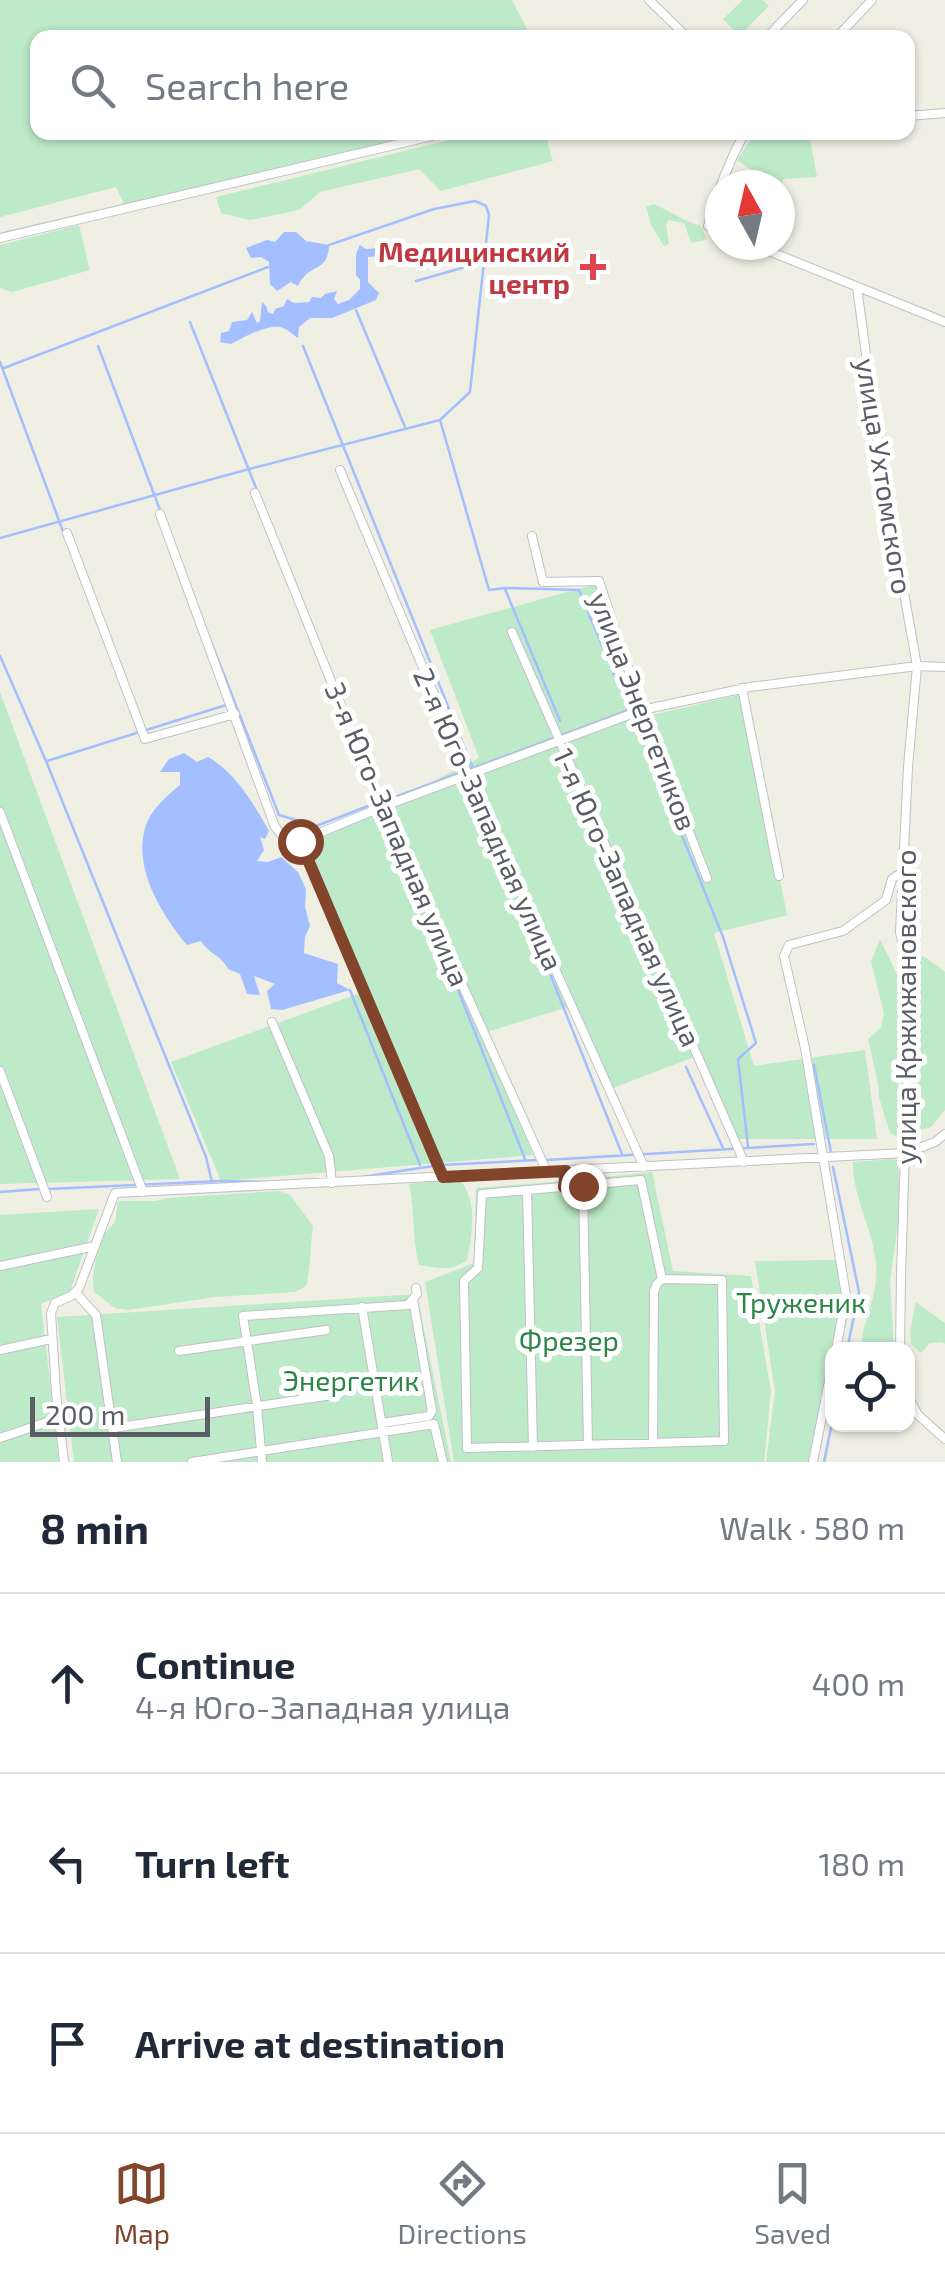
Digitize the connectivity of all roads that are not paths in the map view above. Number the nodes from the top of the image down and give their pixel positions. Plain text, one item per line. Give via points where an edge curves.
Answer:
1 (649, 0) edge
2 (803, 0) edge
3 (872, 0) edge
4 (680, 30) edge
5 (774, 30) edge
6 (844, 30) edge
7 (945, 113) edge
8 (915, 115) edge
9 (416, 140) edge
10 (741, 140) edge
11 (725, 170) edge
12 (0, 238) edge
13 (791, 260) edge
14 (857, 287) junction
15 (945, 322) edge
16 (340, 470) dead end
17 (255, 493) dead end
18 (160, 514) dead end
19 (67, 533) dead end
20 (532, 536) dead end
21 (512, 632) dead end
22 (917, 666) junction
23 (945, 667) edge
24 (742, 688) junction
25 (642, 710) junction
26 (235, 714) junction
27 (560, 740) junction
28 (468, 775) junction
29 (382, 807) junction
30 (0, 812) edge
31 (300, 841) junction
32 (904, 871) junction
33 (780, 876) dead end
34 (707, 878) dead end
35 (272, 1022) dead end
36 (0, 1071) edge
37 (945, 1134) edge
38 (906, 1153) junction
39 (824, 1158) junction
40 (744, 1162) junction
41 (644, 1167) junction
42 (566, 1171) junction
43 (547, 1172) junction
44 (443, 1177) junction
45 (332, 1182) junction
46 (583, 1186) junction
47 (564, 1187) junction
48 (527, 1190) junction
49 (143, 1192) junction
50 (46, 1197) dead end
51 (95, 1246) junction
52 (0, 1266) edge
53 (662, 1279) junction
54 (416, 1288) dead end
55 (75, 1292) junction
56 (413, 1299) junction
57 (362, 1306) junction
58 (326, 1330) dead end
59 (51, 1340) junction
60 (247, 1342) junction
61 (837, 1342) edge
62 (900, 1342) edge
63 (0, 1350) edge
64 (179, 1351) dead end
65 (339, 1394) dead end
66 (825, 1401) edge
67 (257, 1406) junction
68 (915, 1409) edge
69 (59, 1418) junction
70 (382, 1427) junction
71 (113, 1428) junction
72 (0, 1438) edge
73 (945, 1439) edge
74 (653, 1443) junction
75 (588, 1444) junction
76 (534, 1447) junction
77 (261, 1451) junction
78 (64, 1462) edge
79 (117, 1462) edge
80 (192, 1462) edge
81 (262, 1462) edge
82 (388, 1462) edge
83 (443, 1462) edge
84 (813, 1462) edge

1 - 4 street
2 - 5 street
3 - 6 street
7 - 8 street
9 - 12 street
10 - 11 street
13 - 14 street
14 - 15 street
14 - 22 street, улица Ухтомского
16 - 28 street, 2-я Юго-Западная улица
17 - 29 street, 3-я Юго-Западная улица
18 - 26 street
19 - 26 street via 144,739
20 - 25 street, улица Энергетиков via 543,582 600,582
21 - 27 street, 1-я Юго-Западная улица
22 - 23 street
22 - 24 street
22 - 32 street, улица Кржижановского
24 - 25 street
24 - 33 street
25 - 27 street
25 - 34 street, улица Энергетиков
26 - 31 street via 275,827 287,841
27 - 28 street
27 - 40 street, 1-я Юго-Западная улица
28 - 29 street
28 - 41 street, 2-я Юго-Западная улица
29 - 31 street
29 - 43 street, 3-я Юго-Западная улица
30 - 49 street
31 - 44 street
32 - 38 street, улица Кржижановского via 900,932 910,998
32 - 39 street via 892,879 886,900 843,932 789,945 784,956
35 - 45 street via 329,1156
36 - 50 street
37 - 38 street
38 - 39 street
38 - 62 street, улица Кржижановского
39 - 40 street
39 - 61 street via 846,1295
40 - 41 street
41 - 42 street
42 - 43 street
42 - 47 street
43 - 44 street
44 - 45 street
45 - 49 street
46 - 47 street
46 - 53 street via 641,1180
46 - 75 street
47 - 48 street
48 - 76 street
48 - 76 street via 482,1194 478,1268 464,1281 467,1430 468,1448
49 - 51 street via 114,1194
51 - 52 street
51 - 55 street
53 - 74 street via 654,1292
53 - 74 street via 722,1280 724,1441
54 - 56 street
55 - 59 street via 55,1303
55 - 71 street via 96,1315
56 - 57 street via 408,1305
56 - 70 street via 432,1412
57 - 60 street via 242,1316
57 - 70 street
58 - 60 street
59 - 63 street
59 - 69 street
60 - 64 street
60 - 67 street
65 - 67 street
66 - 84 street
67 - 71 street
67 - 77 street
68 - 73 street
69 - 72 street
69 - 78 street
70 - 77 street
70 - 82 street
70 - 83 street via 434,1424
71 - 79 street
74 - 75 street
75 - 76 street
77 - 80 street
77 - 81 street

